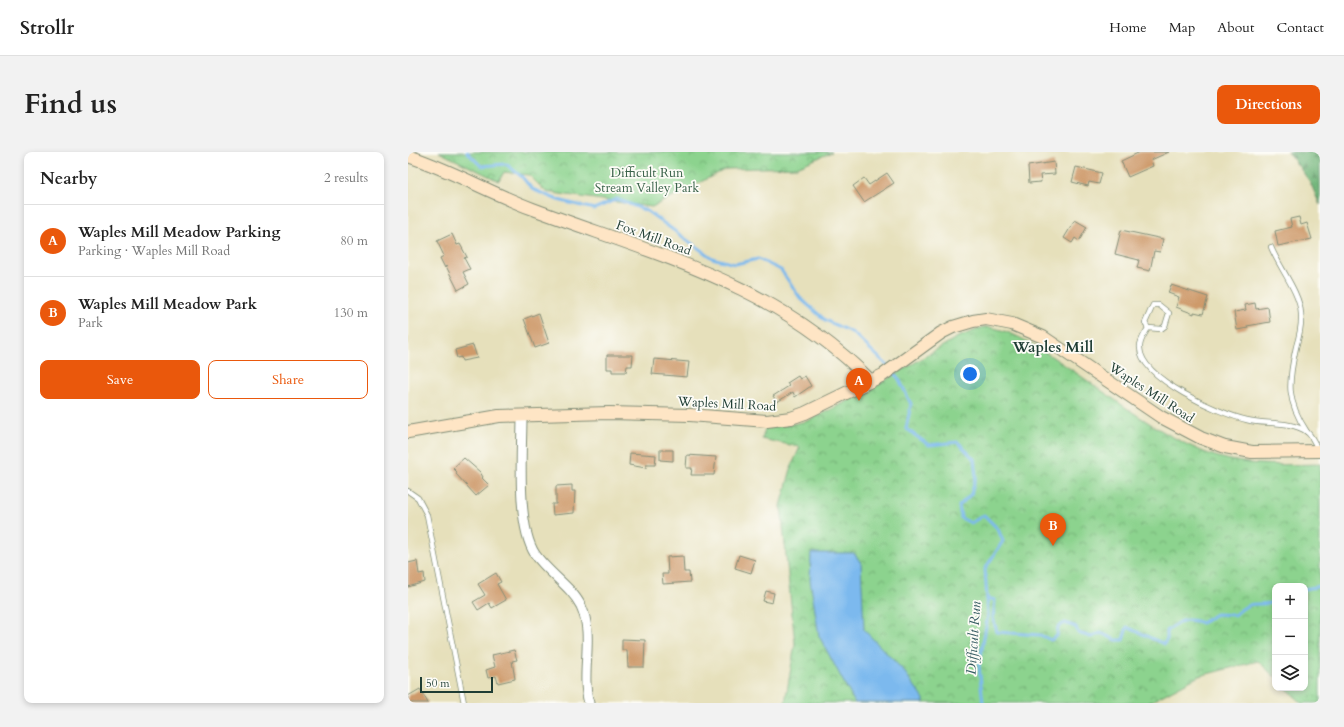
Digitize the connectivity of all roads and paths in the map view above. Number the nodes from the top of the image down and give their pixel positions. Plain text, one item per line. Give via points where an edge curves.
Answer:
1 (408, 156) edge
2 (1271, 247) dead end
3 (1148, 328) junction
4 (870, 381) junction
5 (522, 416) junction
6 (408, 432) edge
7 (1307, 432) junction
8 (1319, 451) edge
9 (408, 491) edge
10 (464, 703) edge
11 (589, 703) edge

1 - 4 main road, Fox Mill Road via 437,166 504,197 648,248 734,285 770,303 815,333 847,358
2 - 7 lane via 1300,307 1300,332 1292,367 1291,392 1295,412
3 - 3 lane via 1161,329 1165,326 1169,313 1159,305 1153,305 1145,323
3 - 7 lane via 1140,347 1145,362 1152,371 1179,391 1230,416 1248,421 1288,425
4 - 5 main road, Waples Mill Road via 805,413 778,420 609,413
4 - 8 main road, Waples Mill Road via 899,365 940,333 953,327 973,321 1002,321 1044,337 1161,417 1201,438 1225,447 1252,452
5 - 6 main road, Waples Mill Road via 477,418
5 - 11 street via 523,513 527,538 547,569 569,590 581,607 587,632
7 - 8 lane
9 - 10 lane via 418,498 427,515

